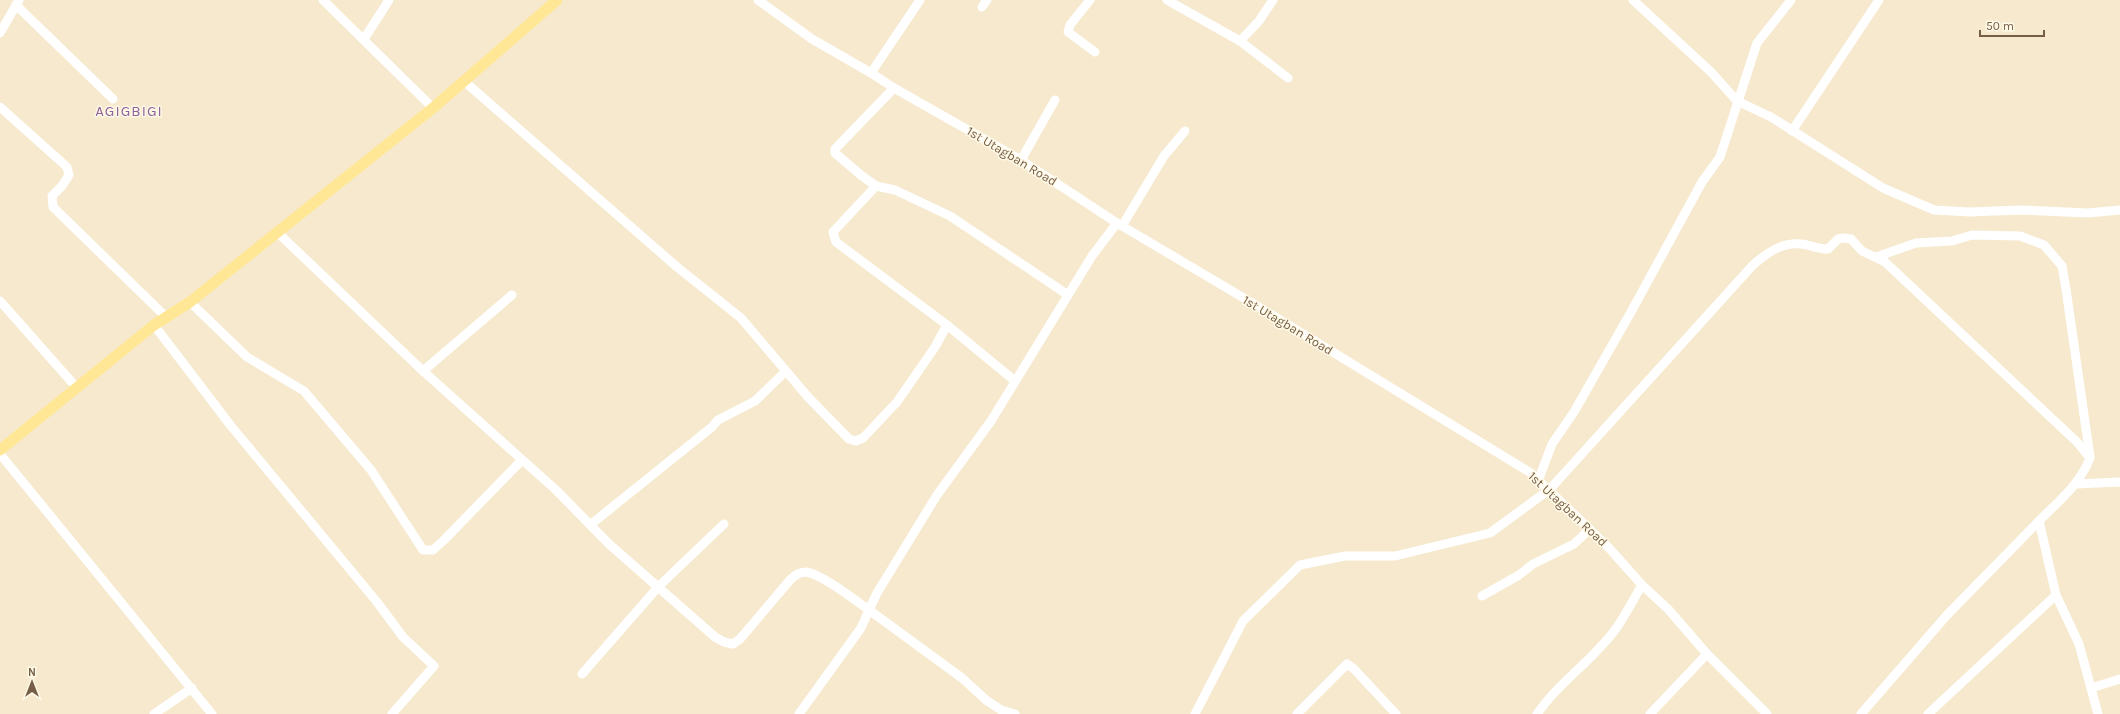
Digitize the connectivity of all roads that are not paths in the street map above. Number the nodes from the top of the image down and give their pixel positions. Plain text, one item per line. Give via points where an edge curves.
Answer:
1 (323, 0) edge
2 (389, 0) edge
3 (557, 0) edge
4 (920, 0) edge
5 (1090, 0) edge
6 (1273, 0) edge
7 (1633, 0) edge
8 (1791, 0) edge
9 (1879, 0) edge
10 (760, 1) edge
11 (18, 2) edge
12 (1172, 2) edge
13 (0, 33) edge
14 (364, 39) junction
15 (1240, 41) junction
16 (1094, 52) dead end
17 (872, 73) junction
18 (1288, 78) dead end
19 (465, 82) junction
20 (894, 88) junction
21 (113, 99) dead end
22 (1055, 100) dead end
23 (1737, 101) junction
24 (0, 108) edge
25 (433, 108) junction
26 (1185, 131) dead end
27 (1792, 131) junction
28 (1021, 160) junction
29 (876, 186) junction
30 (2120, 210) edge
31 (1120, 225) junction
32 (278, 232) junction
33 (1876, 257) junction
34 (512, 295) dead end
35 (1068, 295) junction
36 (0, 301) edge
37 (190, 302) junction
38 (166, 317) junction
39 (154, 325) junction
40 (947, 325) junction
41 (423, 371) junction
42 (786, 371) junction
43 (1016, 381) junction
44 (77, 388) junction
45 (0, 450) edge
46 (0, 454) edge
47 (2090, 458) junction
48 (522, 460) junction
49 (1538, 481) junction
50 (2120, 482) edge
51 (2076, 484) junction
52 (1550, 490) junction
53 (2039, 521) junction
54 (724, 524) dead end
55 (590, 525) junction
56 (1590, 529) junction
57 (1642, 585) junction
58 (659, 586) junction
59 (1482, 596) dead end
60 (2056, 596) junction
61 (869, 610) junction
62 (1707, 654) junction
63 (582, 674) dead end
64 (2120, 678) edge
65 (192, 688) junction
66 (2091, 688) junction
67 (154, 714) edge
68 (212, 714) edge
69 (392, 714) edge
70 (799, 714) edge
71 (1015, 714) edge
72 (1195, 714) edge
73 (1297, 714) edge
74 (1396, 714) edge
75 (1537, 714) edge
76 (1650, 714) edge
77 (1767, 714) edge
78 (1861, 714) edge
79 (1928, 714) edge
80 (2098, 714) edge

1 - 14 street
2 - 14 street
3 - 19 main road
4 - 17 street
5 - 16 street via 1070,25 1068,32
6 - 15 street
7 - 23 street via 1711,72
8 - 23 street via 1757,43
9 - 27 street
10 - 17 street, 1st Utagban Road via 812,39
11 - 13 street
11 - 21 street
12 - 15 street
14 - 25 street
15 - 18 street
17 - 20 street, 1st Utagban Road
19 - 25 main road
19 - 42 street via 671,261 741,318
20 - 28 street, 1st Utagban Road
20 - 29 street via 835,152
22 - 28 street
23 - 27 street via 1771,117
23 - 49 street via 1720,157 1702,182 1574,412 1552,444
24 - 38 street via 67,167 69,175 52,196 53,207
25 - 32 main road
26 - 31 street via 1164,156
27 - 30 street via 1883,188 1934,210 2088,213
28 - 31 street, 1st Utagban Road
29 - 35 street via 895,190 950,216
29 - 40 street via 833,232 836,242
31 - 35 street via 1092,256
31 - 49 street, 1st Utagban Road via 1524,469
32 - 37 main road
32 - 41 street
33 - 47 street via 1885,262 2077,442
33 - 47 street via 1916,243 1952,241 1972,235 2020,236 2044,245 2062,266
33 - 52 street via 1862,251 1851,239 1843,238 1828,248 1785,245 1769,251 1753,265
34 - 41 street
35 - 43 street
36 - 44 street
37 - 38 main road
37 - 48 street via 246,357 304,391 371,470 423,550 433,550
38 - 39 main road
39 - 44 main road
39 - 69 street via 402,636 434,666
40 - 42 street via 897,402 863,438 856,441 844,434
40 - 43 street
41 - 48 street
42 - 55 street via 755,401 718,420
43 - 61 street via 991,421 937,495 876,593
44 - 45 main road
46 - 65 street
47 - 51 street
48 - 55 street
49 - 52 street, 1st Utagban Road
50 - 51 street
51 - 53 street
52 - 56 street, 1st Utagban Road
52 - 72 street via 1490,533 1395,556 1345,556 1300,565 1243,622
53 - 60 street
53 - 78 street via 1947,615
54 - 58 street
55 - 58 street
56 - 57 street, 1st Utagban Road
56 - 59 street via 1574,544 1533,564
57 - 62 street, 1st Utagban Road via 1668,609
57 - 75 street via 1615,630 1592,656 1549,696
58 - 61 street via 715,637 733,644 798,573 817,575
58 - 63 street
60 - 66 street via 2079,644
60 - 79 street
61 - 70 street via 861,628
61 - 71 street via 962,678 986,700 1001,710
62 - 76 street
62 - 77 street, 1st Utagban Road
64 - 66 street
65 - 67 street
65 - 68 street
66 - 80 street
73 - 74 street via 1347,664

